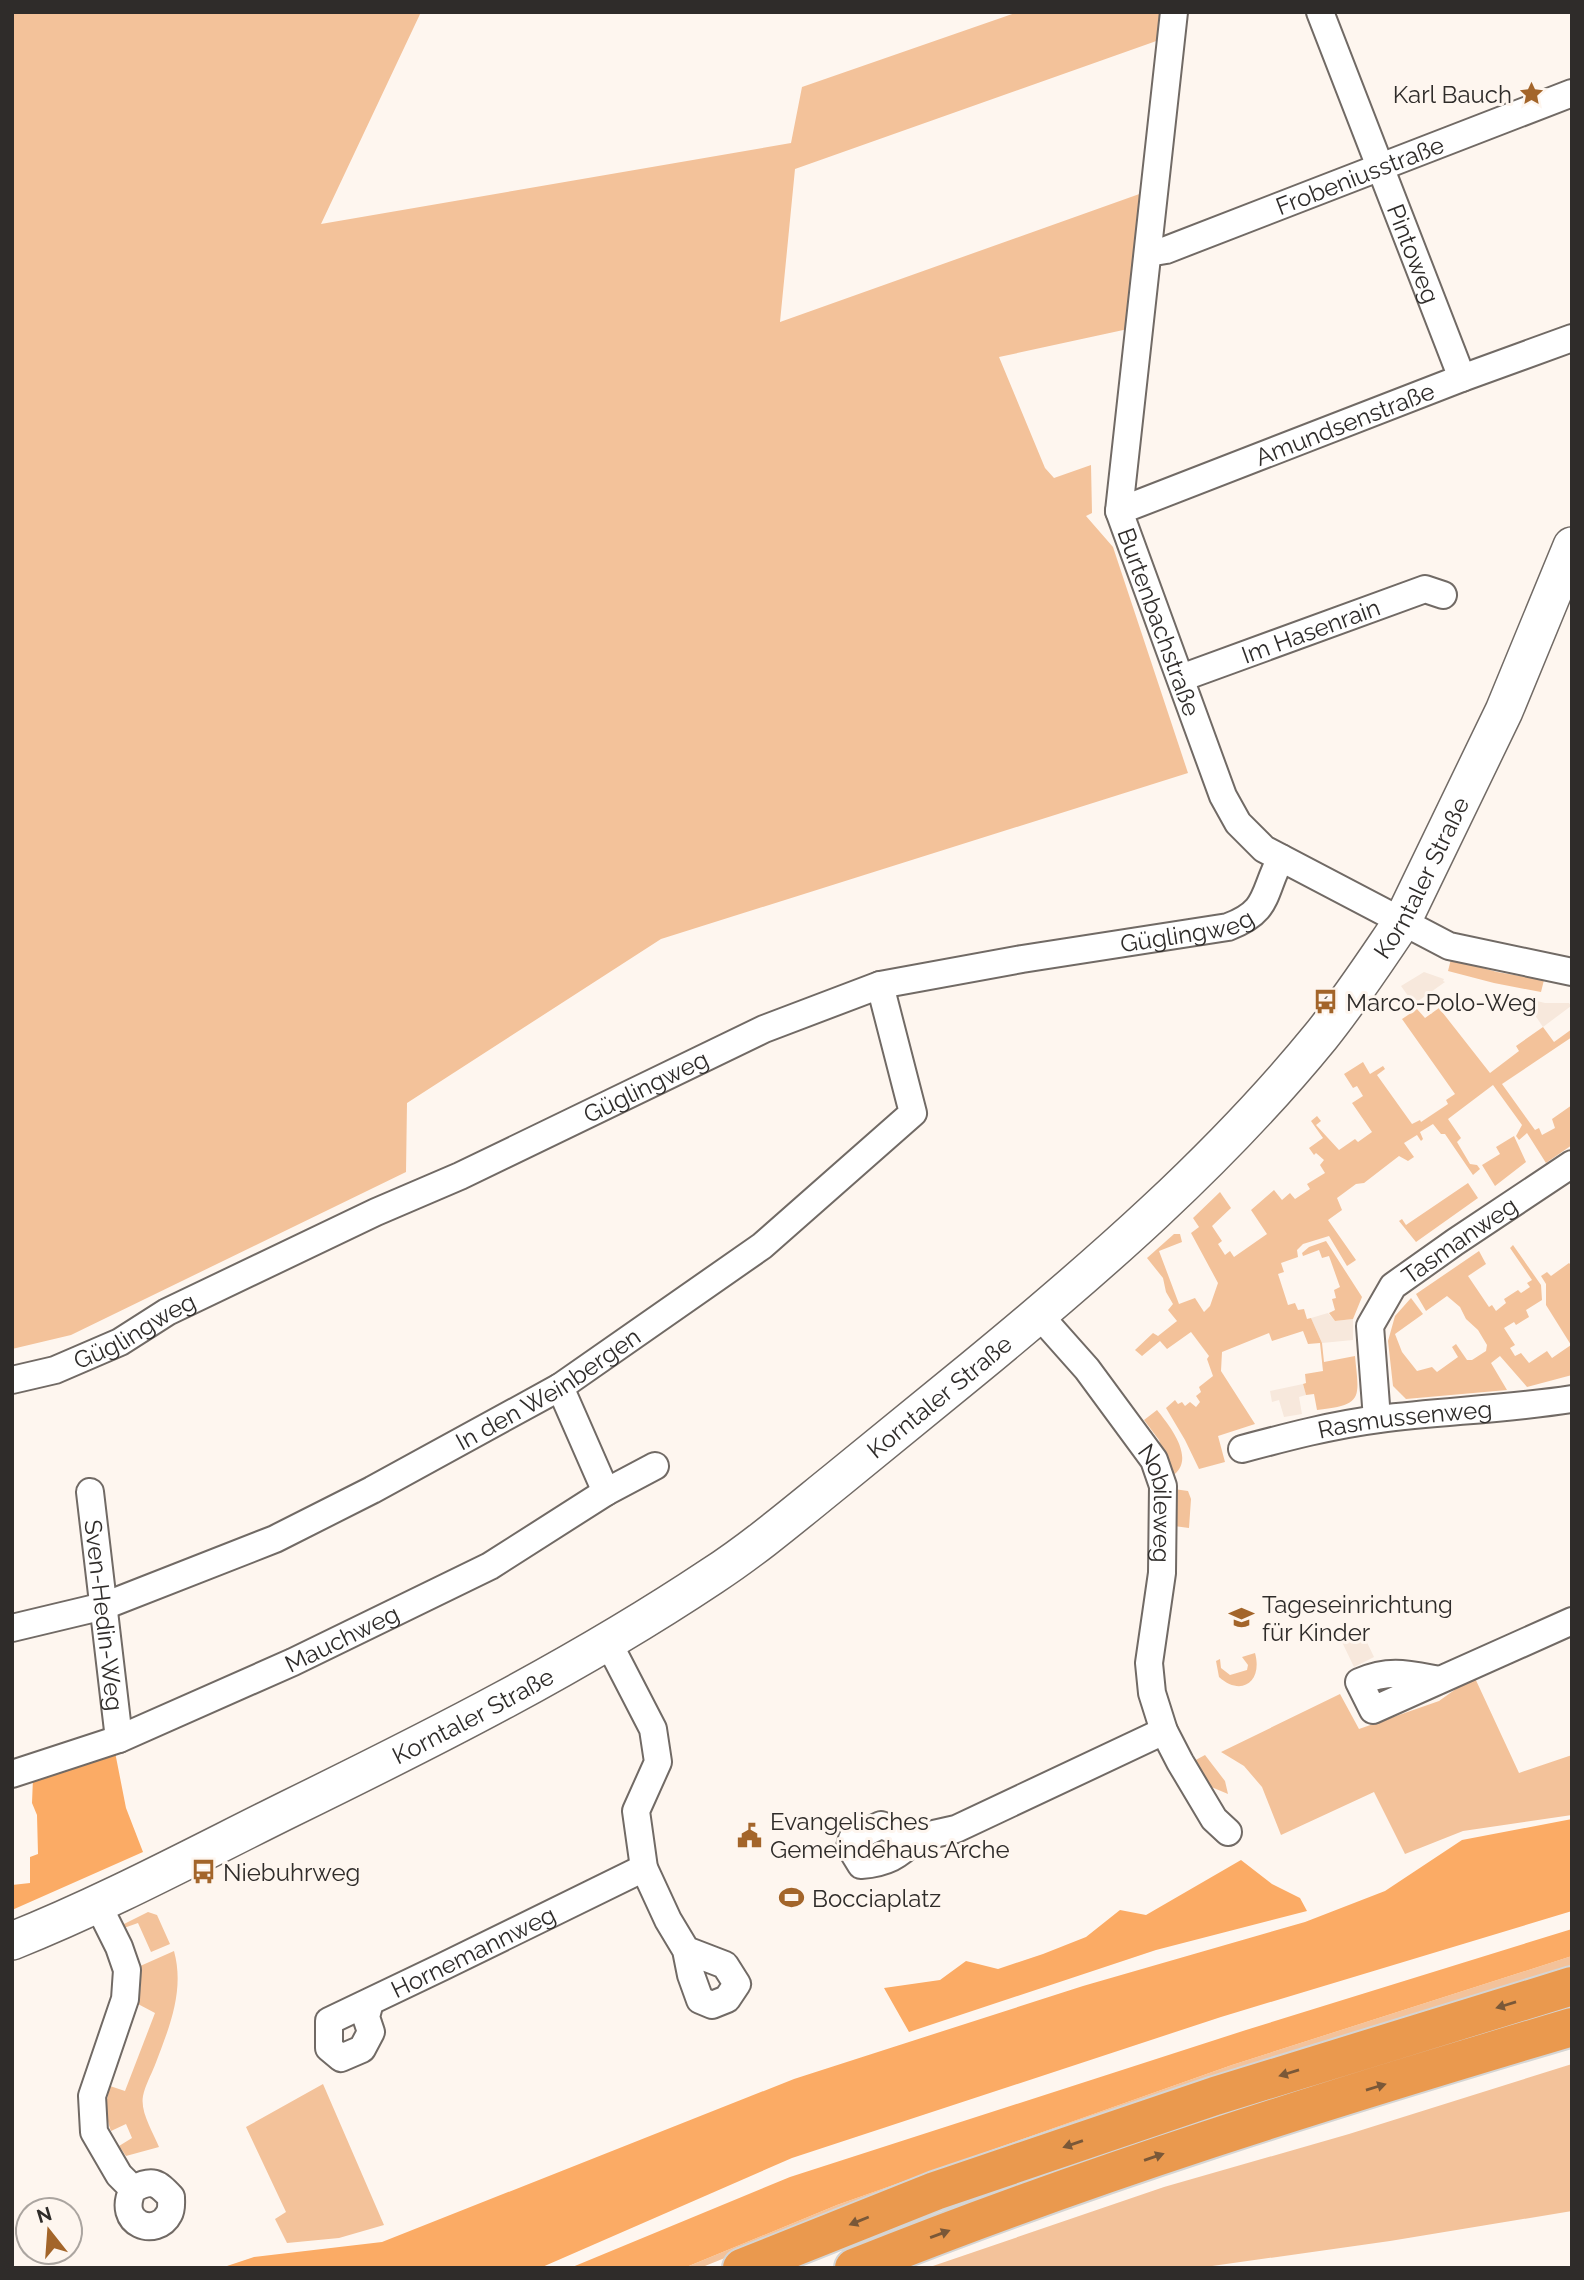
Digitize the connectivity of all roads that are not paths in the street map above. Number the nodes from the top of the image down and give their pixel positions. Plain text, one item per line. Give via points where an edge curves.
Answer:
1 (1174, 12) edge
2 (1320, 12) edge
3 (1572, 93) edge
4 (1381, 168) junction
5 (1148, 253) junction
6 (1572, 338) edge
7 (1462, 378) junction
8 (1119, 511) junction
9 (1572, 546) edge
10 (1443, 595) dead end
11 (1181, 678) junction
12 (1281, 858) junction
13 (1402, 922) junction
14 (1572, 972) edge
15 (880, 985) junction
16 (1572, 1164) edge
17 (1039, 1315) junction
18 (12, 1380) edge
19 (560, 1387) junction
20 (1572, 1399) edge
21 (1377, 1419) junction
22 (1242, 1449) dead end
23 (655, 1466) dead end
24 (90, 1492) dead end
25 (606, 1492) junction
26 (104, 1606) junction
27 (1572, 1621) edge
28 (12, 1628) edge
29 (608, 1642) junction
30 (1439, 1680) dead end
31 (1164, 1731) junction
32 (119, 1739) junction
33 (12, 1774) edge
34 (1228, 1832) dead end
35 (916, 1838) junction
36 (644, 1868) junction
37 (97, 1903) junction
38 (12, 1941) edge
39 (686, 1950) dead end
40 (1572, 1986) edge
41 (1572, 2027) edge
42 (329, 2048) dead end
43 (133, 2189) dead end
44 (742, 2268) edge
45 (854, 2268) edge

1 - 5 street, Burtenbachstraße
2 - 4 street, Pintoweg
3 - 4 street, Frobeniusstraße
4 - 5 street, Frobeniusstraße via 1167,250
4 - 7 street, Pintoweg
5 - 8 street, Burtenbachstraße
6 - 7 street, Amundsenstraße
7 - 8 street, Amundsenstraße
8 - 11 street, Burtenbachstraße
9 - 13 street, Korntaler Straße via 1504,711
10 - 11 street, Im Hasenrain via 1425,589
11 - 12 street, Burtenbachstraße via 1223,796 1238,823 1264,849
12 - 13 street, Burtenbachstraße
12 - 15 street, Güglingweg via 1260,908 1247,920 1228,927
13 - 14 street via 1449,946
13 - 17 street, Korntaler Straße via 1322,1034 1258,1108 1189,1180
15 - 18 street, Güglingweg via 764,1029 167,1312 120,1342 55,1370
15 - 19 street, In den Weinbergen via 913,1113 762,1246
16 - 21 street, Tasmanweg via 1394,1286 1370,1326
17 - 29 street, Korntaler Straße via 777,1528
17 - 31 street, Nobileweg via 1119,1410 1154,1460 1163,1486 1162,1573 1149,1663 1152,1693
19 - 25 street
19 - 26 street, In den Weinbergen via 275,1539
20 - 21 street, Rasmussenweg
21 - 22 street, Rasmussenweg
23 - 25 street, Mauchweg
24 - 26 street, Sven-Hedin-Weg
25 - 32 street, Mauchweg via 490,1566 293,1662
26 - 28 street, In den Weinbergen
26 - 32 street, Sven-Hedin-Weg
27 - 30 street
29 - 36 street via 653,1729 658,1762 636,1811
29 - 37 street, Korntaler Straße via 349,1780
31 - 34 street, Nobileweg via 1214,1819
31 - 35 street via 956,1829
32 - 33 street, Mauchweg
35 - 35 street via 881,1825 852,1839 850,1847 861,1865 878,1864 902,1852
36 - 39 street
36 - 42 street, Hornemannweg via 329,2021
37 - 38 street, Korntaler Straße
37 - 43 street via 127,1970 125,1999 92,2096 94,2132 119,2175
40 -> 44 highway via 1215,2096 935,2191
45 -> 41 highway via 1050,2193 1217,2136

